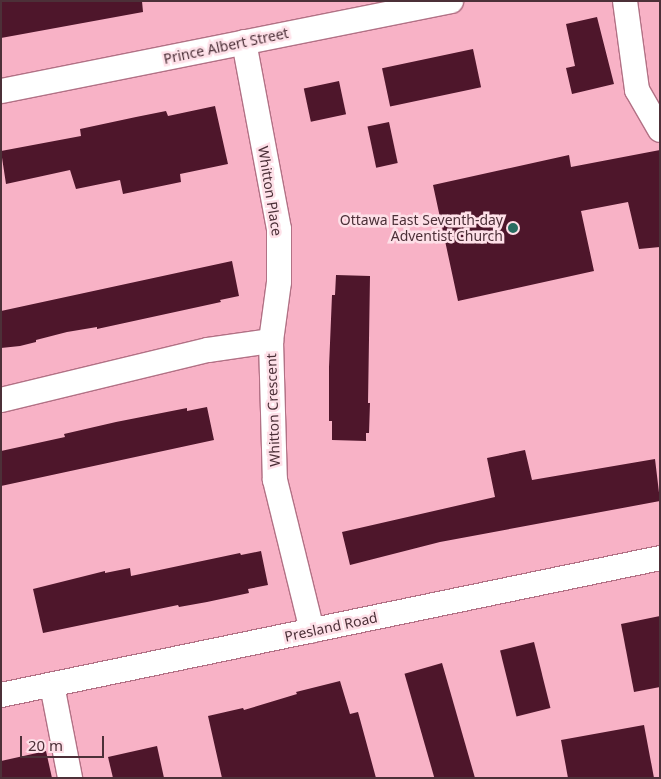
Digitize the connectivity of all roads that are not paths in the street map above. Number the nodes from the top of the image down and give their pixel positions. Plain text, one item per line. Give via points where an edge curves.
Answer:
1 (451, 1) edge
2 (624, 1) edge
3 (244, 42) junction
4 (1, 91) edge
5 (660, 130) edge
6 (271, 341) junction
7 (1, 400) edge
8 (660, 558) edge
9 (312, 631) junction
10 (52, 685) junction
11 (1, 695) edge
12 (70, 778) edge

1 - 3 street, Prince Albert Street
2 - 5 street via 637,90
3 - 4 street, Prince Albert Street
3 - 6 street, Whitton Place via 279,229 279,282
6 - 7 street, Whitton Crescent via 208,350
6 - 9 street, Whitton Crescent via 275,480
8 - 9 street, Presland Road
9 - 10 street, Presland Road
10 - 11 street, Presland Road
10 - 12 street

